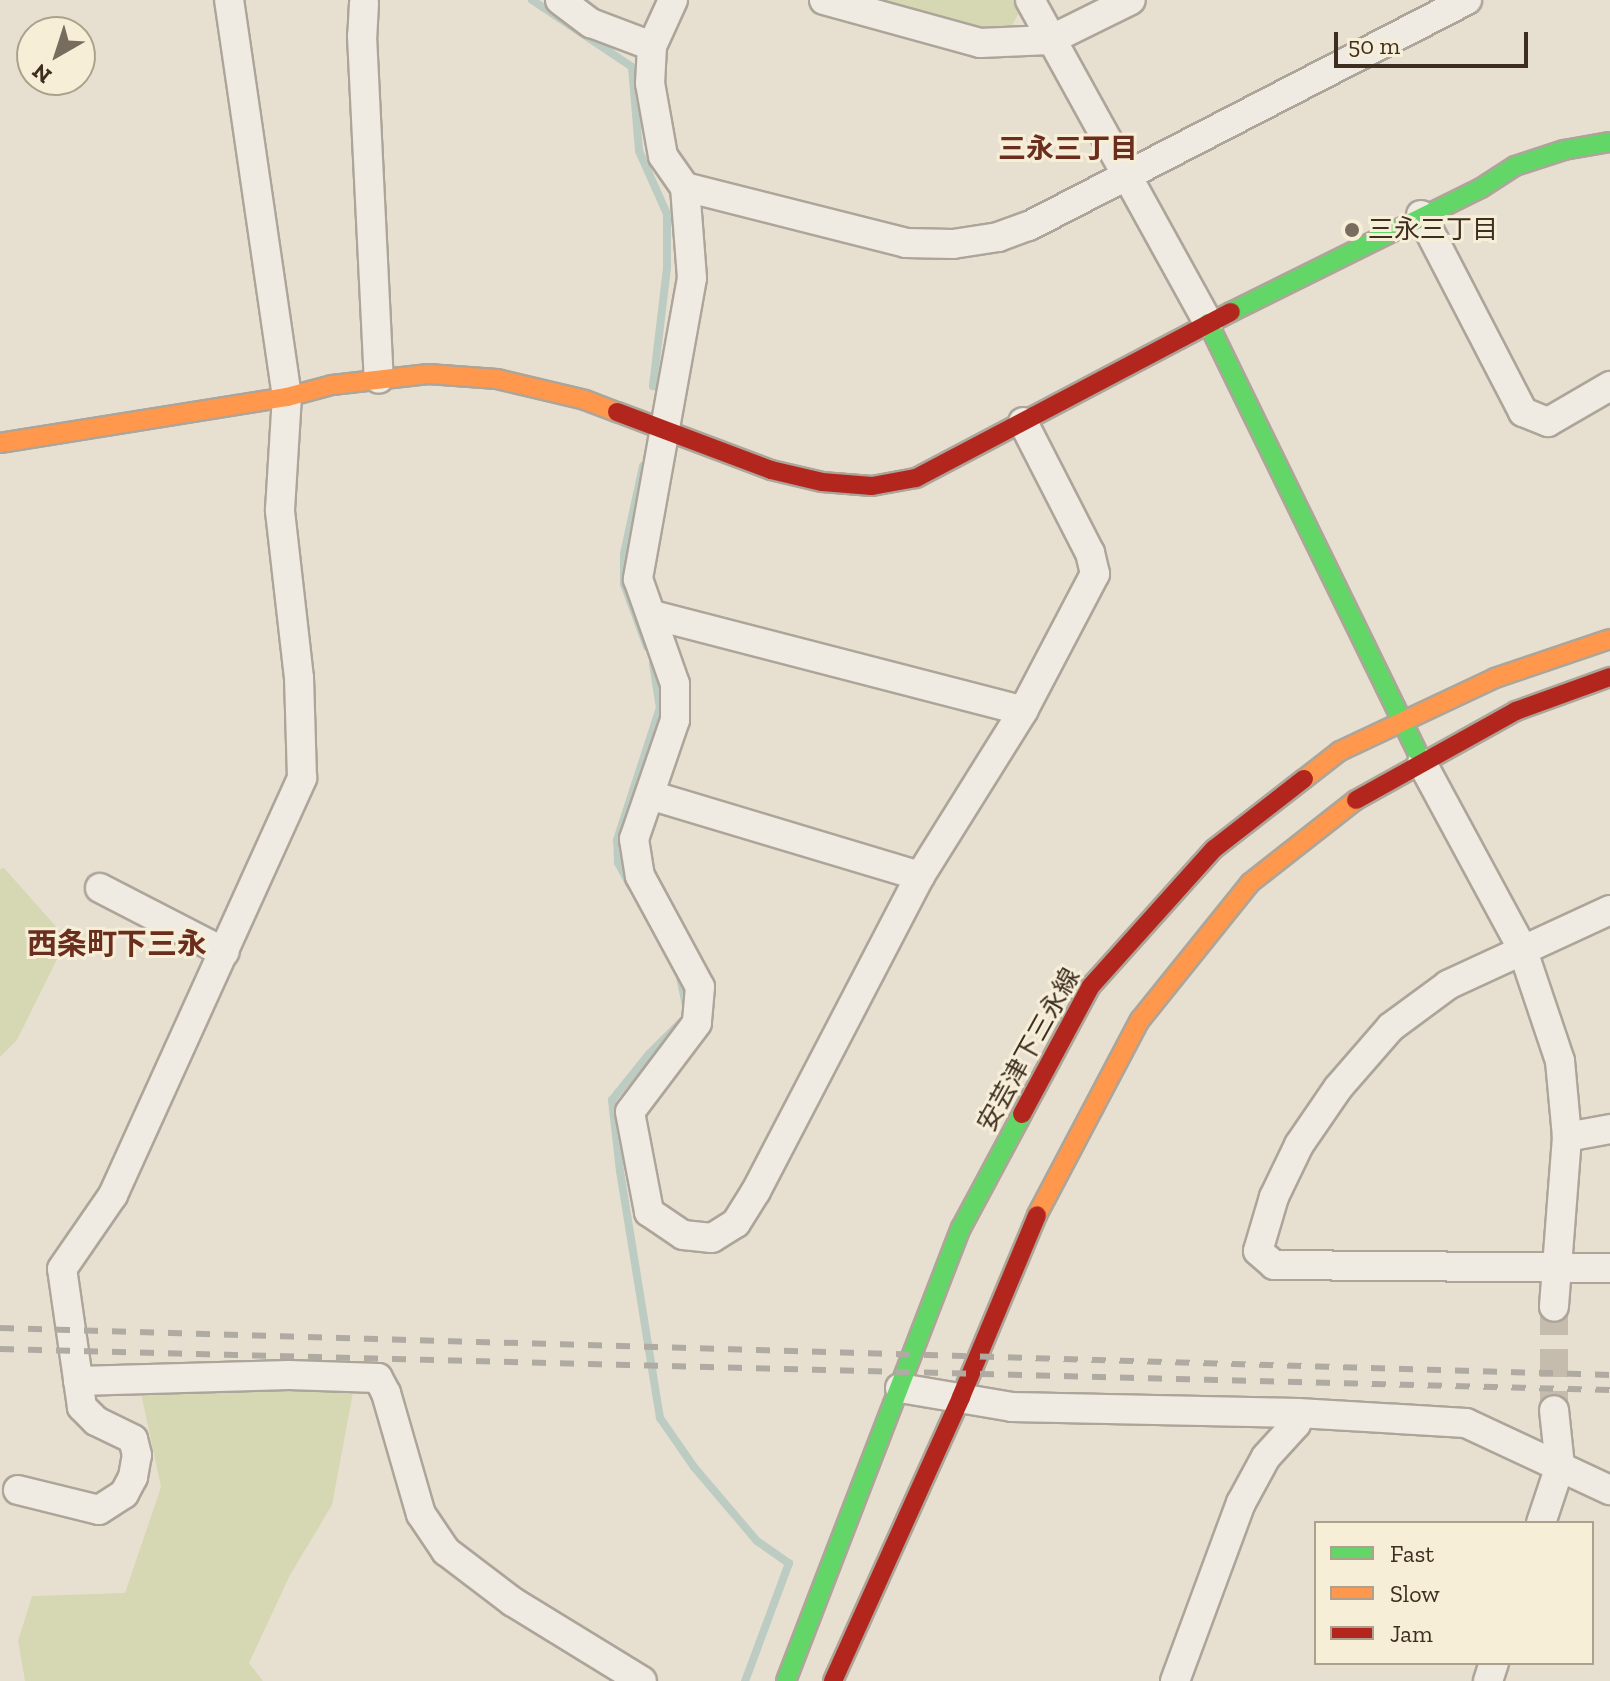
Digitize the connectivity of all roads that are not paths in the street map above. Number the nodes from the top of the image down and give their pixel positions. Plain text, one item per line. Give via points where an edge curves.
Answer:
1 (229, 0) edge
2 (560, 0) edge
3 (673, 0) edge
4 (824, 0) edge
5 (1030, 0) edge
6 (1131, 0) edge
7 (1467, 0) edge
8 (364, 3) dead end
9 (1050, 40) junction
10 (652, 46) junction
11 (1610, 142) edge
12 (1129, 175) junction
13 (685, 187) junction
14 (1421, 215) junction
15 (1208, 323) junction
16 (379, 379) junction
17 (1610, 386) edge
18 (287, 397) junction
19 (1023, 422) junction
20 (667, 432) junction
21 (0, 443) edge
22 (653, 615) junction
23 (1610, 639) edge
24 (1610, 677) edge
25 (1023, 711) junction
26 (1404, 723) junction
27 (1422, 763) junction
28 (650, 795) junction
29 (920, 876) junction
30 (100, 888) dead end
31 (1610, 910) edge
32 (1522, 948) junction
33 (224, 952) junction
34 (1610, 1129) edge
35 (1567, 1137) junction
36 (1557, 1267) junction
37 (1610, 1268) edge
38 (1554, 1307) tunnel mouth
39 (78, 1381) junction
40 (900, 1388) junction
41 (961, 1397) junction
42 (1554, 1410) tunnel mouth
43 (1298, 1413) junction
44 (1560, 1466) junction
45 (18, 1490) dead end
46 (1610, 1490) edge
47 (1542, 1521) edge
48 (642, 1681) edge
49 (786, 1681) edge
50 (833, 1681) edge
51 (1175, 1681) edge

1 - 18 street
2 - 10 street via 591,23
3 - 10 street
4 - 9 street via 980,43
5 - 9 street
6 - 9 street
7 - 12 street
8 - 16 street
9 - 12 street
10 - 13 street via 650,83 663,156
11 - 14 main road via 1515,166
12 - 13 street via 1029,226 953,244 906,243
12 - 15 street
13 - 20 street via 692,278
14 - 15 main road
14 - 17 street via 1523,412 1548,422
15 - 19 main road
15 - 26 main road
16 - 18 main road
16 - 20 main road via 428,374 497,379 612,408
18 - 21 main road
18 - 33 street via 280,510 299,678 302,778
19 - 20 main road via 916,478 872,486 771,470
19 - 25 street via 1090,553 1095,574
20 - 22 street via 638,579
22 - 25 street
22 - 28 street via 675,684 675,720
23 - 26 main road, 安芸津下三永線 via 1495,678
24 - 27 main road via 1516,711
25 - 29 street
26 - 27 main road
26 - 40 main road, 安芸津下三永線 via 1340,751 1214,849 1091,986 961,1228
27 - 32 street
27 - 41 main road via 1369,790 1250,883 1140,1020 1026,1236
28 - 29 street
28 - 29 street via 634,839 640,876 700,987 697,1023 630,1112 649,1212 683,1235 712,1238 736,1223
30 - 33 street
31 - 32 street
32 - 35 street via 1560,1061
32 - 36 street via 1448,985 1391,1027 1370,1051 1299,1145 1274,1197 1258,1251 1274,1265
33 - 39 street via 113,1195 62,1269
34 - 35 street
35 - 36 street
36 - 37 street
36 - 38 street
39 - 45 street via 82,1407 96,1421 133,1439 137,1455 124,1494 99,1510
39 - 48 street via 378,1378 421,1514 446,1551 513,1602
40 - 41 street
40 - 49 main road, 安芸津下三永線
41 - 43 street via 1012,1407
41 - 50 main road
42 - 44 street
43 - 44 street via 1466,1423
43 - 51 street via 1296,1424 1266,1457 1241,1503
44 - 46 street
44 - 47 street

